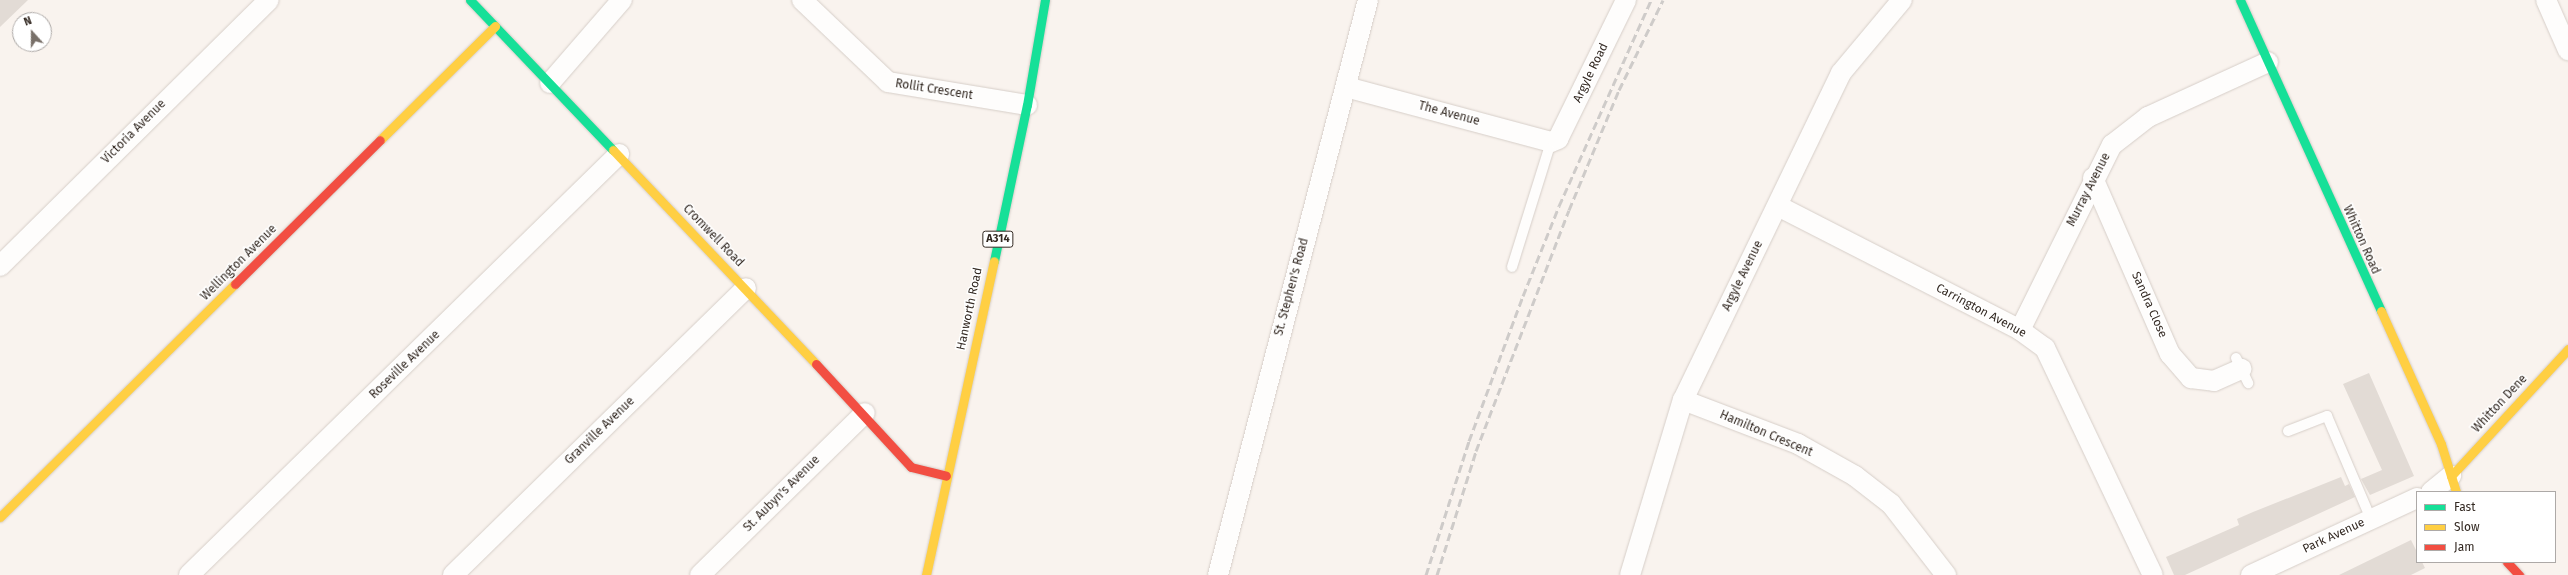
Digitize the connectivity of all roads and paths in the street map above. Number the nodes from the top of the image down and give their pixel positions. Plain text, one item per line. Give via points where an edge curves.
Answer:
1 (269, 0) edge
2 (470, 0) edge
3 (622, 0) edge
4 (802, 0) edge
5 (1045, 0) edge
6 (1368, 0) edge
7 (1626, 0) edge
8 (1902, 0) edge
9 (2240, 0) edge
10 (2546, 0) edge
11 (495, 26) junction
12 (2568, 50) edge
13 (2268, 62) junction
14 (550, 83) junction
15 (1346, 87) junction
16 (1027, 105) junction
17 (1551, 142) junction
18 (619, 154) junction
19 (2093, 178) junction
20 (1778, 206) junction
21 (0, 266) edge
22 (1512, 267) dead end
23 (746, 288) junction
24 (2020, 330) junction
25 (2568, 349) edge
26 (2242, 370) dead end
27 (1684, 400) junction
28 (864, 413) junction
29 (2288, 431) dead end
30 (946, 476) junction
31 (2453, 484) edge
32 (2434, 491) edge
33 (2416, 498) edge
34 (0, 517) edge
35 (2371, 519) junction
36 (2508, 563) edge
37 (189, 575) edge
38 (453, 575) edge
39 (700, 575) edge
40 (926, 575) edge
41 (1218, 575) edge
42 (1630, 575) edge
43 (1946, 575) edge
44 (2153, 575) edge
45 (2251, 575) edge
46 (2519, 575) edge

1 - 21 street, Victoria Avenue
2 - 11 street, Cromwell Road
3 - 14 street
4 - 16 street, Rollit Crescent via 888,82
5 - 16 street, Hanworth Road / A314
6 - 15 street, St. Stephen's Road
7 - 17 street, Argyle Road via 1558,139
8 - 20 street, Argyle Avenue via 1841,73
9 - 13 street, Whitton Road
10 - 12 street
11 - 14 street, Cromwell Road
11 - 34 street, Wellington Avenue
13 - 19 street, Murray Avenue via 2148,117 2112,145
13 - 31 street, Whitton Road via 2440,444
14 - 18 street, Cromwell Road
15 - 17 street, The Avenue
15 - 41 street, St. Stephen's Road
16 - 30 street, Hanworth Road / A314
17 - 22 lane
18 - 23 street, Cromwell Road
18 - 37 street, Roseville Avenue
19 - 24 street, Murray Avenue
19 - 26 street, Sandra Close via 2170,354 2191,378 2214,381
20 - 24 street, Carrington Avenue
20 - 27 street, Argyle Avenue
23 - 28 street, Cromwell Road
23 - 38 street, Granville Avenue
24 - 44 street, Carrington Avenue via 2045,348
25 - 31 street, Whitton Dene
27 - 42 street, Argyle Avenue
27 - 43 street, Hamilton Crescent via 1798,444 1855,476 1891,504
28 - 30 street, Cromwell Road via 911,467
28 - 39 street, St. Aubyn's Avenue
29 - 35 lane via 2327,416
30 - 40 street, Hanworth Road / A314
31 - 32 street
33 - 35 street, Park Avenue
35 - 45 street, Park Avenue
36 - 46 street

